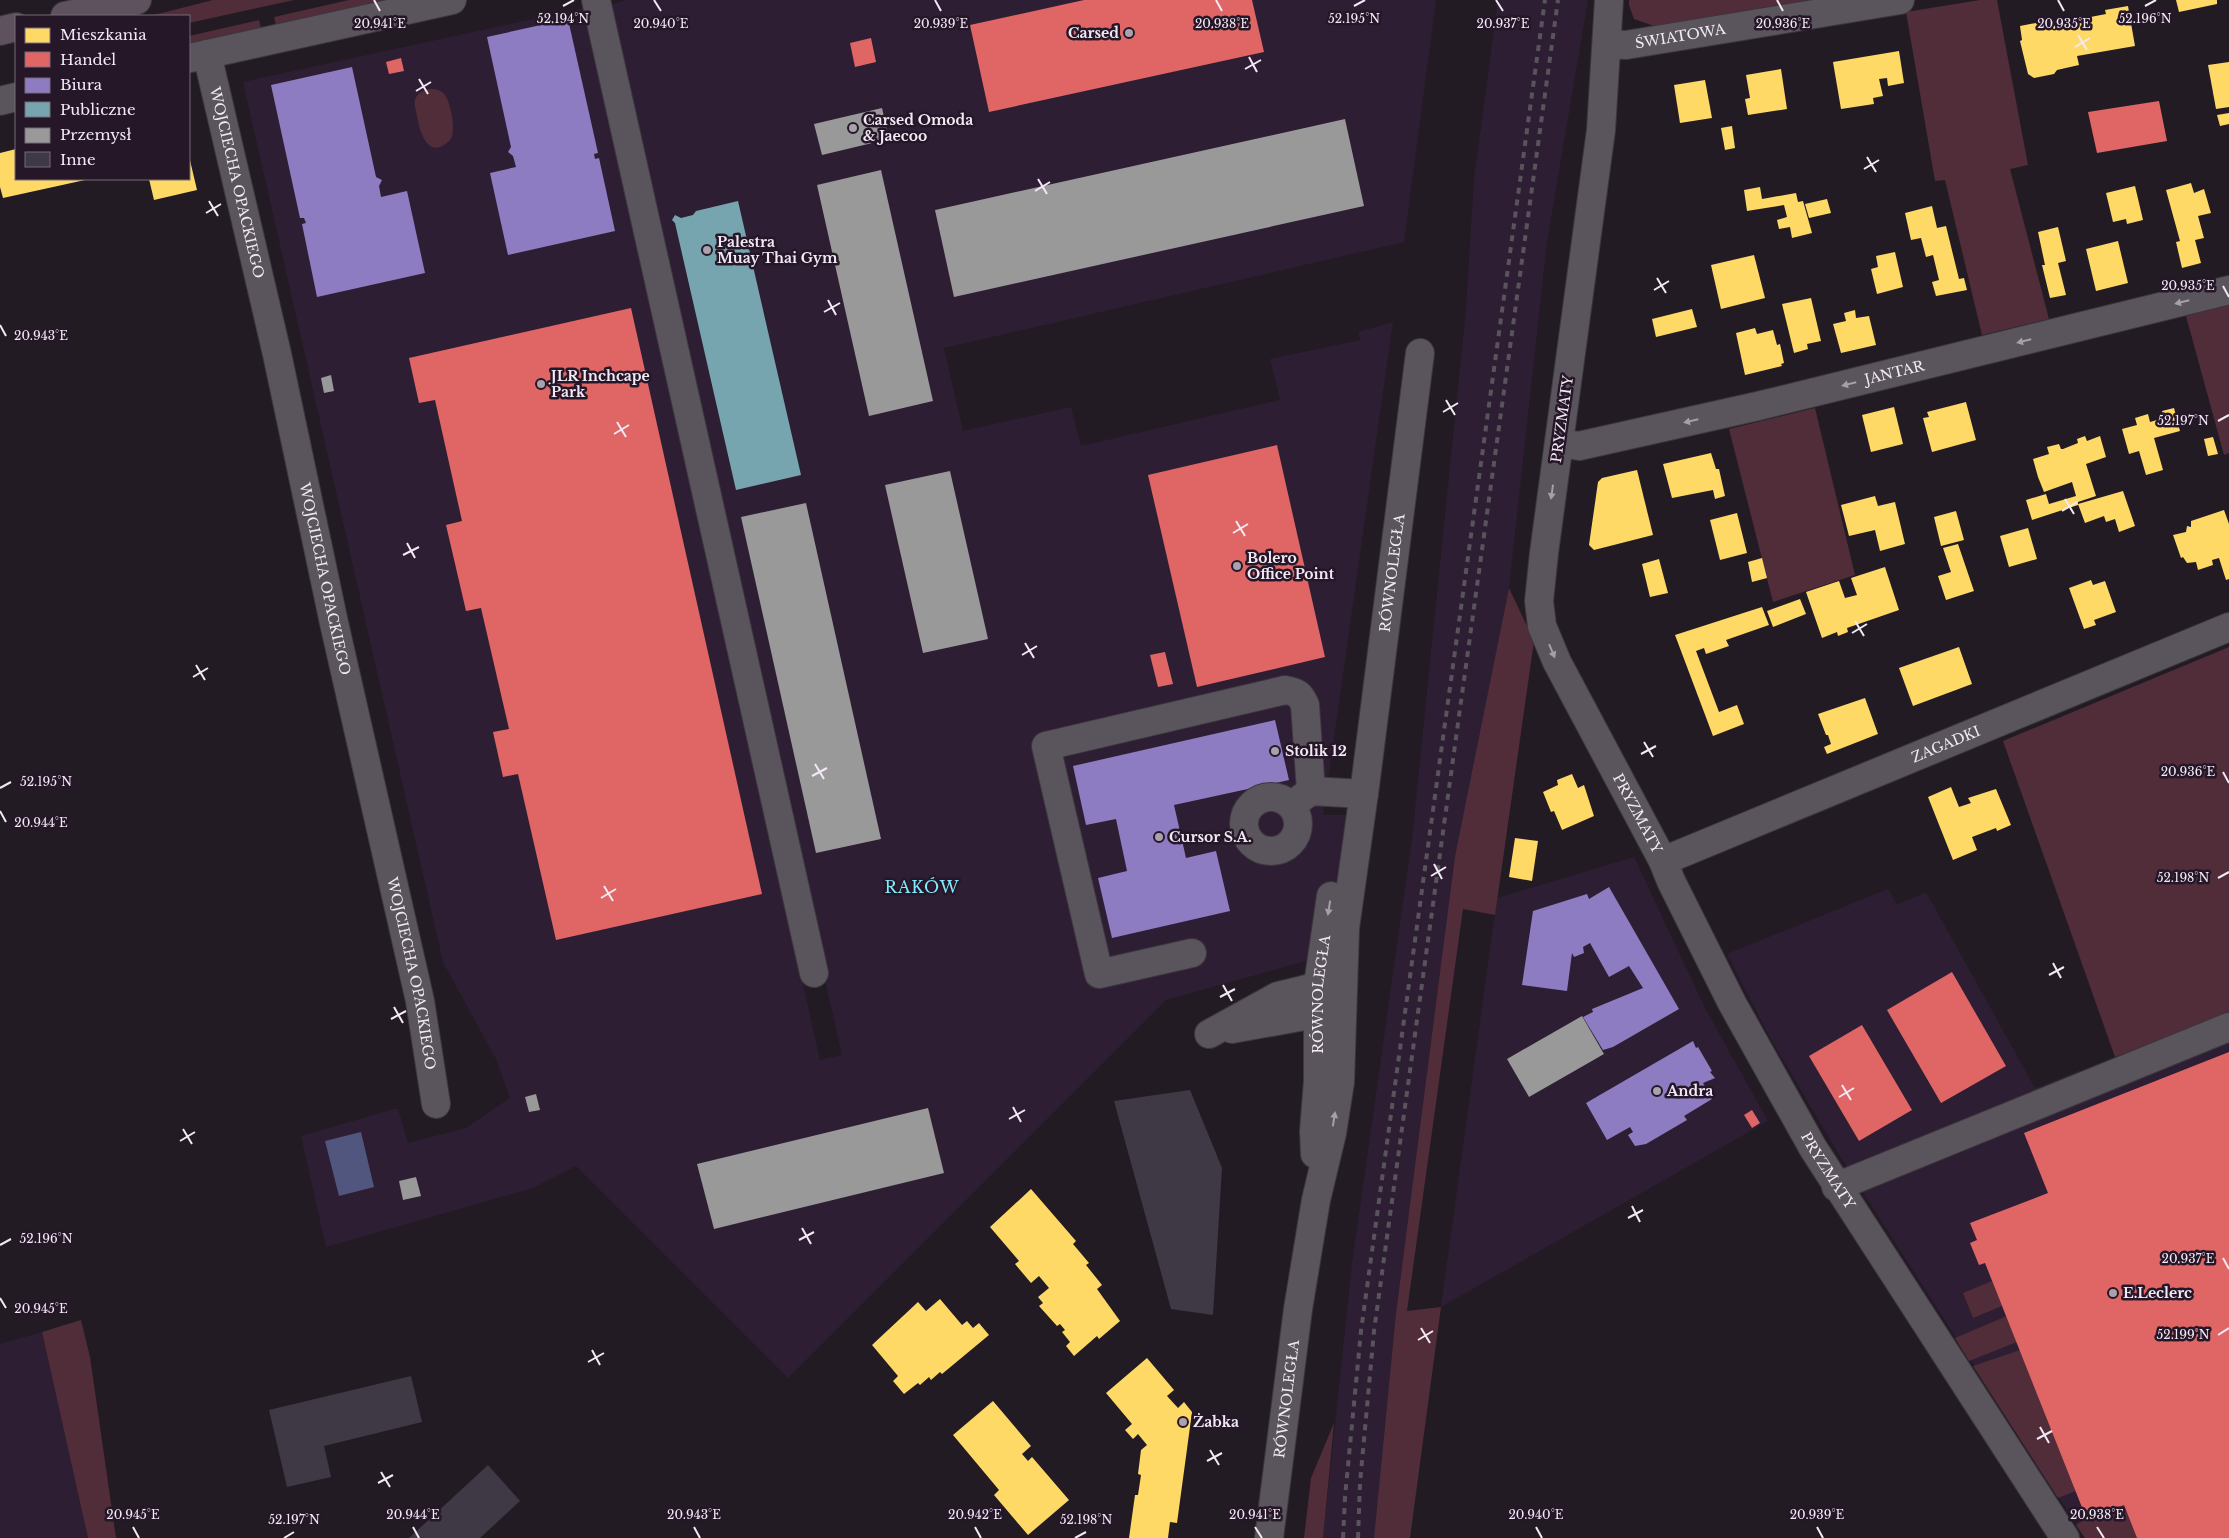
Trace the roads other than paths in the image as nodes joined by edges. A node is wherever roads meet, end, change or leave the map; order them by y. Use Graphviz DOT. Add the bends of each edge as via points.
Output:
graph roads {
  1 [pos="137,0"];
  2 [pos="452,0"];
  3 [pos="596,0"];
  4 [pos="1609,0"];
  5 [pos="1900,0"];
  6 [pos="69,15"];
  7 [pos="15,27"];
  8 [pos="0,31"];
  9 [pos="1607,44"];
  10 [pos="198,56"];
  11 [pos="15,97"];
  12 [pos="0,101"];
  13 [pos="2229,290"];
  14 [pos="1420,353"];
  15 [pos="1559,443"];
  16 [pos="2229,627"];
  17 [pos="1364,794"];
  18 [pos="1663,861"];
  19 [pos="1192,953"];
  20 [pos="814,973"];
  21 [pos="1330,983"];
  22 [pos="1331,1012"];
  23 [pos="2229,1027"];
  24 [pos="436,1104"];
  25 [pos="1836,1187"];
  26 [pos="1270,1538"];
  27 [pos="2064,1538"];
  1 -- 6 [label="main road"];
  2 -- 10 [label="street"];
  3 -- 20 [label="street"];
  4 -- 9 [label="street, PRYZMATY"];
  5 -- 9 [label="street, ŚWIATOWA" via="1626,45"];
  7 -- 8 [label="main road"];
  9 -- 15 [label="street, PRYZMATY" via="1601,130"];
  10 -- 24 [label="street, WOJCIECHA OPACKIEGO" via="276,354 420,1002"];
  11 -- 12 [label="street"];
  13 -- 15 [label="street, JANTAR, one-way" via="1758,406 1580,446"];
  14 -- 17 [label="street, RÓWNOLEGŁA"];
  15 -- 18 [label="street, PRYZMATY, one-way" via="1539,601 1542,626 1570,687"];
  16 -- 18 [label="street, ZAGADKI"];
  17 -- 19 [label="street" via="1301,798 1305,706 1297,692 1285,690 1046,746 1099,974"];
  17 -- 21 [label="street, RÓWNOLEGŁA" via="1344,928"];
  18 -- 25 [label="street, PRYZMATY" via="1732,1004"];
  21 -- 22 [label="street, RÓWNOLEGŁA"];
  21 -- 22 [label="street" via="1280,1008"];
  22 -- 26 [label="street, RÓWNOLEGŁA" via="1340,1082 1298,1309"];
  23 -- 25 [label="street"];
  25 -- 27 [label="street, PRYZMATY"];
}
